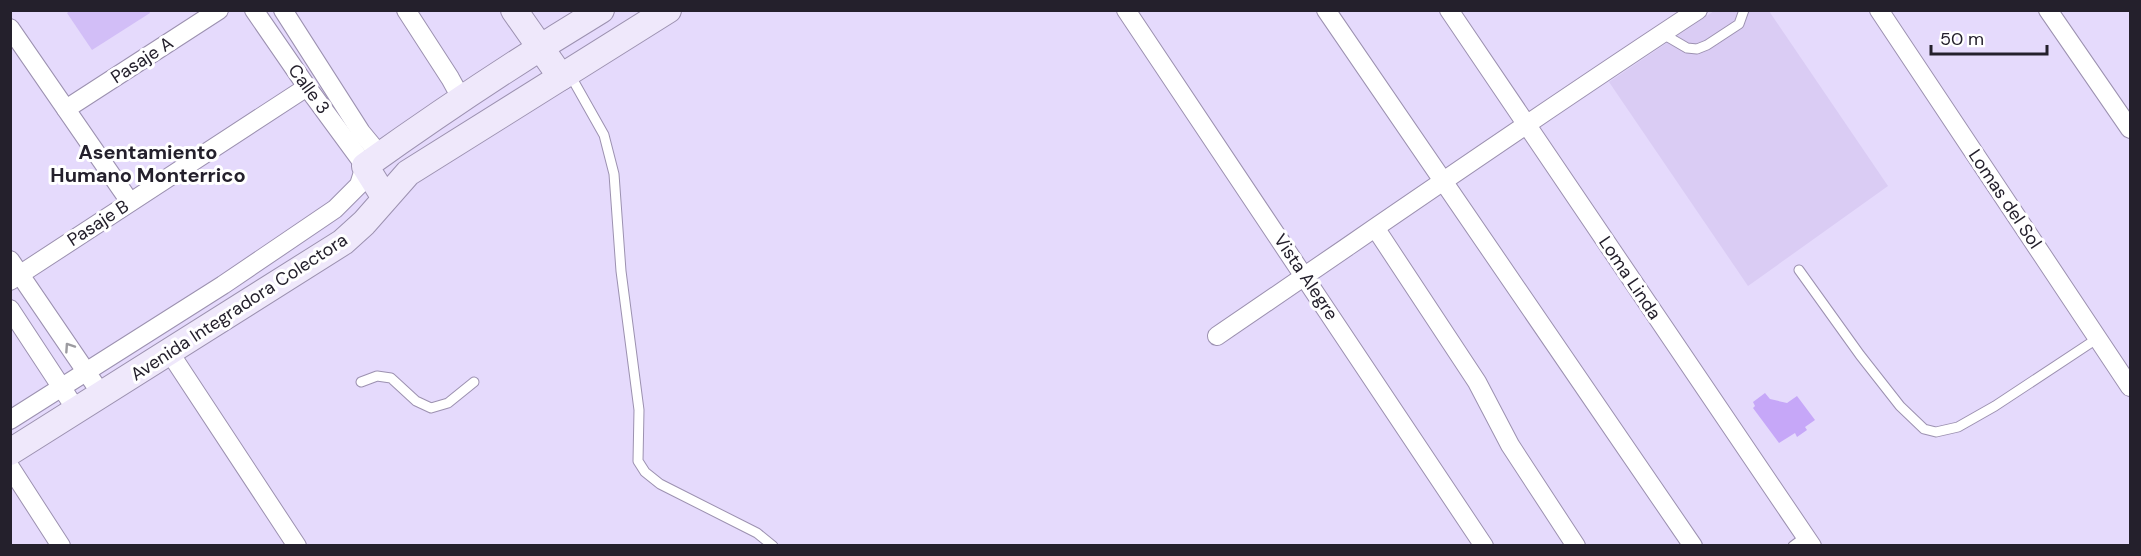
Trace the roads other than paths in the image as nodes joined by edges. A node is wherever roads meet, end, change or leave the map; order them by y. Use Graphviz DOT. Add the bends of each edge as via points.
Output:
graph roads {
  1 [pos="219,10"];
  2 [pos="254,10"];
  3 [pos="283,10"];
  4 [pos="406,10"];
  5 [pos="602,10"];
  6 [pos="668,10"];
  7 [pos="1126,10"];
  8 [pos="1326,10"];
  9 [pos="1449,10"];
  10 [pos="1698,10"];
  11 [pos="1744,10"];
  12 [pos="1879,10"];
  13 [pos="2048,10"];
  14 [pos="517,12"];
  15 [pos="1677,16"];
  16 [pos="10,28"];
  17 [pos="1663,34"];
  18 [pos="620,40"];
  19 [pos="540,47"];
  20 [pos="565,75"];
  21 [pos="307,87"];
  22 [pos="455,88"];
  23 [pos="66,109"];
  24 [pos="1526,125"];
  25 [pos="2130,129"];
  26 [pos="372,161"];
  27 [pos="1442,181"];
  28 [pos="385,198"];
  29 [pos="130,202"];
  30 [pos="1376,229"];
  31 [pos="1799,270"];
  32 [pos="14,272"];
  33 [pos="1305,276"];
  34 [pos="10,309"];
  35 [pos="1217,336"];
  36 [pos="2098,338"];
  37 [pos="170,353"];
  38 [pos="86,372"];
  39 [pos="361,382"];
  40 [pos="474,382"];
  41 [pos="62,387"];
  42 [pos="2130,387"];
  43 [pos="102,395"];
  44 [pos="78,411"];
  45 [pos="10,420"];
  46 [pos="10,452"];
  47 [pos="10,467"];
  48 [pos="1803,543"];
  49 [pos="62,546"];
  50 [pos="297,546"];
  51 [pos="773,546"];
  52 [pos="1484,546"];
  53 [pos="1576,546"];
  54 [pos="1693,546"];
  1 -- 23 [label="street, Pasaje A"];
  2 -- 21 [label="street, Calle 3"];
  3 -- 26 [label="street" via="361,132"];
  4 -- 22 [label="street"];
  5 -- 18 [label="street"];
  5 -- 19 [label="street, Avenida Integradora Colectora"];
  6 -- 18 [label="street, Avenida Integradora Colectora"];
  7 -- 33 [label="street, Vista Alegre"];
  8 -- 27 [label="street"];
  9 -- 24 [label="street, Loma Linda"];
  10 -- 15 [label="street"];
  11 -- 17 [label="lane" via="1739,24 1697,49 1687,48"];
  12 -- 36 [label="street, Lomas del Sol"];
  13 -- 25 [label="street"];
  14 -- 19 [label="street"];
  15 -- 17 [label="street"];
  16 -- 23 [label="street"];
  17 -- 24 [label="street"];
  18 -- 20 [label="street, Avenida Integradora Colectora"];
  19 -- 20 [label="street"];
  19 -- 22 [label="street, Avenida Integradora Colectora"];
  20 -- 28 [label="street, Avenida Integradora Colectora" via="408,174"];
  20 -- 51 [label="lane" via="604,135 614,174 621,271 639,410 638,461 660,484 757,533"];
  21 -- 26 [label="street, Calle 3"];
  21 -- 29 [label="street, Pasaje B"];
  22 -- 26 [label="street, Avenida Integradora Colectora"];
  23 -- 29 [label="street"];
  24 -- 27 [label="street"];
  24 -- 48 [label="street, Loma Linda"];
  26 -- 28 [label="street"];
  26 -- 38 [label="street, Avenida Integradora Colectora" via="359,185 335,208"];
  27 -- 30 [label="street"];
  27 -- 54 [label="street"];
  28 -- 37 [label="street, Avenida Integradora Colectora" via="343,242"];
  29 -- 32 [label="street, Pasaje B"];
  30 -- 33 [label="street"];
  30 -- 53 [label="street" via="1477,382 1510,445"];
  31 -- 36 [label="lane" via="1900,406 1924,429 1936,432 1958,427 1995,406"];
  38 -- 32 [label="street, one-way"];
  33 -- 35 [label="street"];
  33 -- 52 [label="street, Vista Alegre"];
  34 -- 41 [label="street"];
  36 -- 42 [label="street, Lomas del Sol"];
  37 -- 43 [label="street, Avenida Integradora Colectora"];
  37 -- 50 [label="street"];
  38 -- 41 [label="street, Avenida Integradora Colectora"];
  38 -- 43 [label="street"];
  39 -- 40 [label="lane" via="376,376 391,378 416,401 431,408 448,402"];
  41 -- 44 [label="street"];
  41 -- 45 [label="street, Avenida Integradora Colectora"];
  43 -- 44 [label="street, Avenida Integradora Colectora"];
  44 -- 46 [label="street, Avenida Integradora Colectora"];
  47 -- 49 [label="street"];
}
